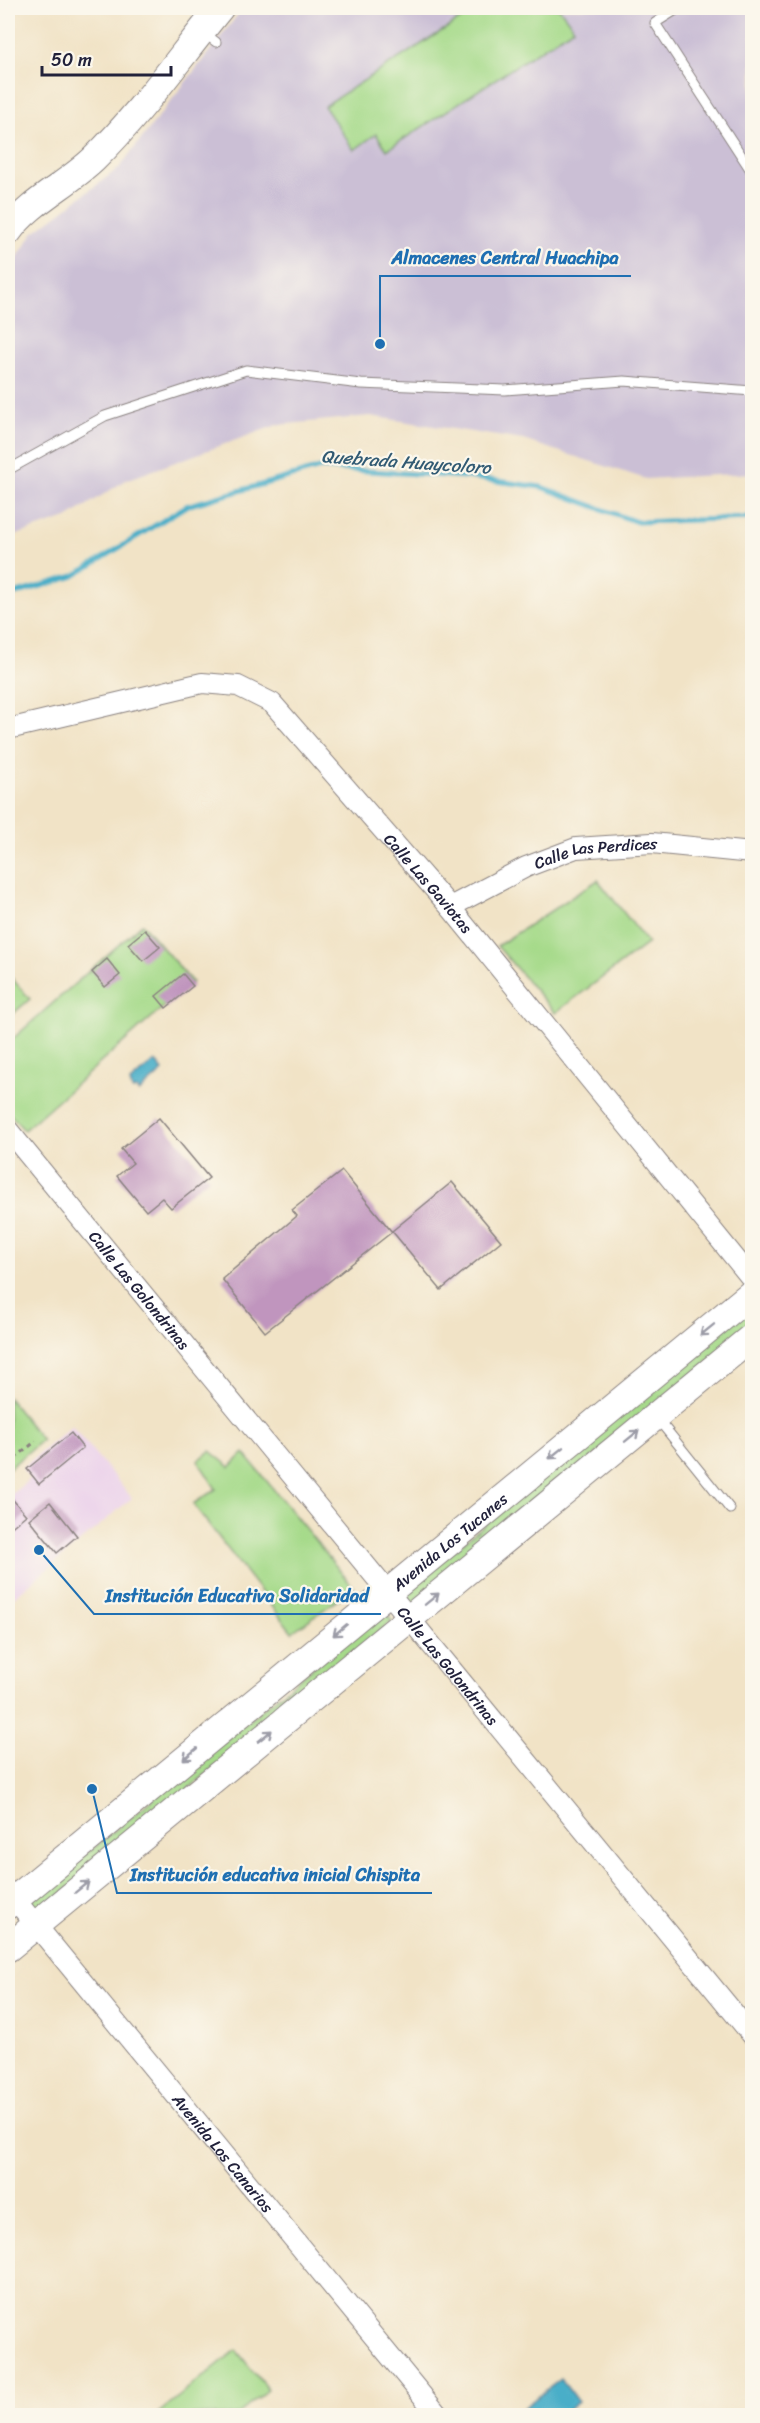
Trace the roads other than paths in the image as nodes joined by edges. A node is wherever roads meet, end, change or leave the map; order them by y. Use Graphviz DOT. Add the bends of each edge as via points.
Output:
graph roads {
  1 [pos="220,8"];
  2 [pos="679,8"];
  3 [pos="753,172"];
  4 [pos="8,232"];
  5 [pos="753,391"];
  6 [pos="8,470"];
  7 [pos="8,729"];
  8 [pos="753,853"];
  9 [pos="450,907"];
  10 [pos="8,1130"];
  11 [pos="753,1279"];
  12 [pos="753,1293"];
  13 [pos="753,1337"];
  14 [pos="656,1416"];
  15 [pos="730,1509"];
  16 [pos="387,1591"];
  17 [pos="409,1618"];
  18 [pos="10,1898"];
  19 [pos="37,1924"];
  20 [pos="8,1948"];
  21 [pos="753,2035"];
  22 [pos="439,2415"];
  1 -- 4 [label="street" via="208,37 119,134 84,169 16,220"];
  2 -- 3 [label="lane" via="655,23"];
  5 -- 6 [label="lane" via="624,381 494,390 361,384 246,370 105,416"];
  7 -- 9 [label="street, Calle Las Gaviotas" via="202,683 238,686 272,703"];
  8 -- 9 [label="street, Calle Las Perdices" via="652,843 576,848 526,867"];
  9 -- 11 [label="street, Calle Las Gaviotas"];
  10 -- 16 [label="street, Calle Las Golondrinas"];
  12 -- 16 [label="street, Avenida Los Tucanes, one-way"];
  13 -- 14 [label="street, Avenida Los Tucanes"];
  14 -- 15 [label="lane"];
  17 -- 14 [label="street, Avenida Los Tucanes, one-way"];
  16 -- 17 [label="street, Calle Las Golondrinas"];
  16 -- 18 [label="street, Avenida Los Tucanes, one-way"];
  19 -- 17 [label="street, Avenida Los Tucanes, one-way"];
  17 -- 21 [label="street, Calle Las Golondrinas"];
  18 -- 19 [label="street, Avenida Los Canarios"];
  19 -- 20 [label="street, Avenida Los Tucanes"];
  19 -- 22 [label="street, Avenida Los Canarios"];
}
